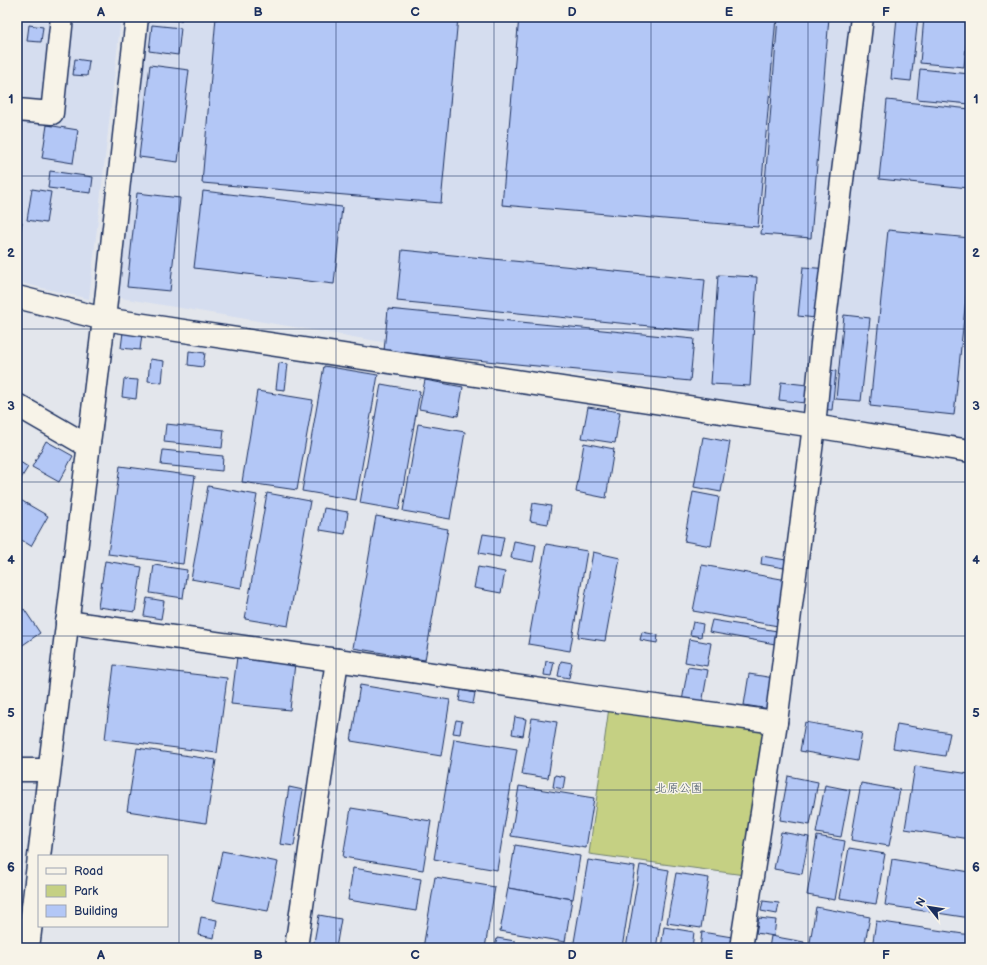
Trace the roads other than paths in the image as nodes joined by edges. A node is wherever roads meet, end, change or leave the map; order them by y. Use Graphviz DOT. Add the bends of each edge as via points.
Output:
graph roads {
  1 [pos="62,17"];
  2 [pos="137,17"];
  3 [pos="862,17"];
  4 [pos="17,110"];
  5 [pos="17,297"];
  6 [pos="104,319"];
  7 [pos="19,409"];
  8 [pos="814,426"];
  9 [pos="88,446"];
  10 [pos="970,451"];
  11 [pos="67,622"];
  12 [pos="337,660"];
  13 [pos="776,722"];
  14 [pos="17,770"];
  15 [pos="49,770"];
  16 [pos="39,855"];
  17 [pos="38,863"];
  18 [pos="28,948"];
  19 [pos="296,948"];
  20 [pos="741,948"];
  1 -- 4 [label="street" via="52,113"];
  2 -- 6 [label="street"];
  3 -- 8 [label="street"];
  5 -- 6 [label="street"];
  6 -- 8 [label="street"];
  6 -- 9 [label="street"];
  7 -- 9 [label="street"];
  8 -- 10 [label="street"];
  8 -- 13 [label="street"];
  9 -- 11 [label="street"];
  11 -- 12 [label="street"];
  11 -- 15 [label="street"];
  12 -- 13 [label="street"];
  12 -- 19 [label="street"];
  13 -- 20 [label="street"];
  14 -- 15 [label="street"];
  15 -- 16 [label="street"];
  17 -- 18 [label="street"];
}
